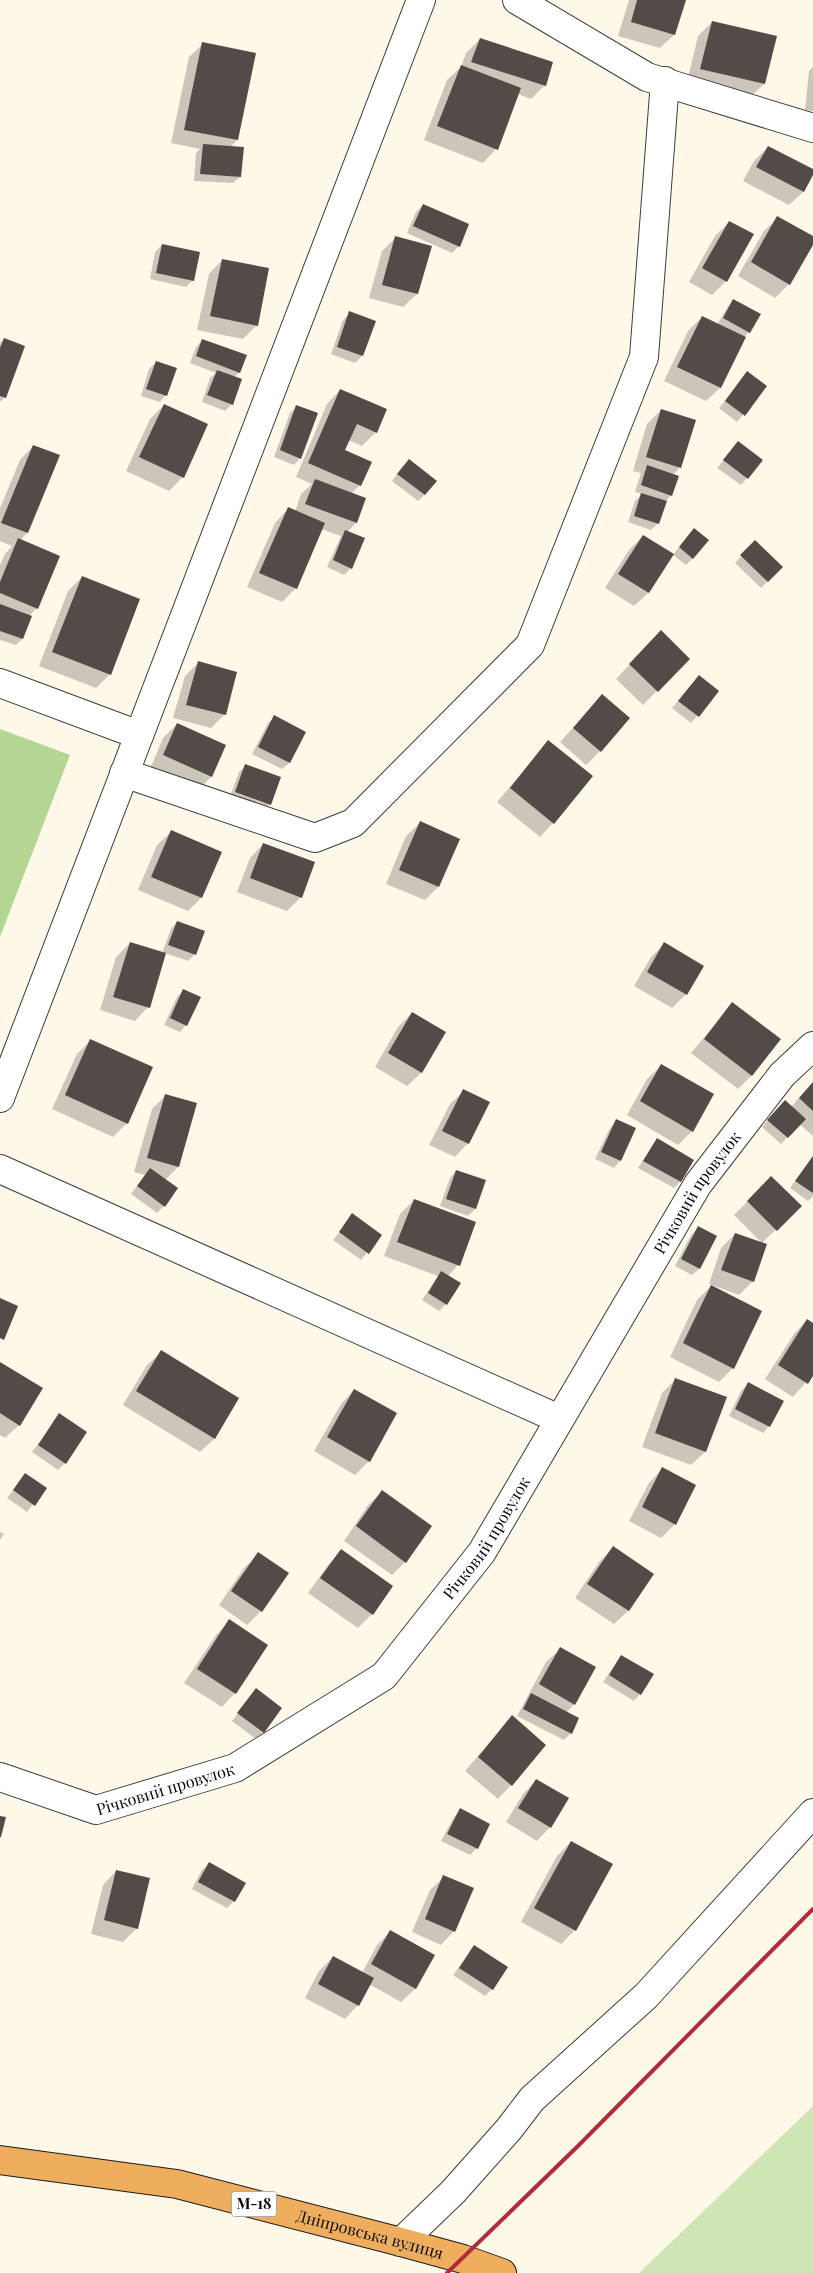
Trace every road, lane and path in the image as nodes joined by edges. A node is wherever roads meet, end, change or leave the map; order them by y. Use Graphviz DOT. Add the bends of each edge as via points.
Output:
graph roads {
  1 [pos="421,0"];
  2 [pos="516,0"];
  3 [pos="665,81"];
  4 [pos="813,128"];
  5 [pos="0,683"];
  6 [pos="139,735"];
  7 [pos="124,773"];
  8 [pos="813,1046"];
  9 [pos="0,1098"];
  10 [pos="0,1170"];
  11 [pos="559,1419"];
  12 [pos="0,1777"];
  13 [pos="813,1813"];
  14 [pos="0,2160"];
  15 [pos="401,2242"];
  16 [pos="502,2273"];
  1 -- 6 [label="street"];
  2 -- 3 [label="street" via="647,77"];
  3 -- 4 [label="street"];
  3 -- 7 [label="street" via="644,357 530,645 353,823 316,838"];
  5 -- 6 [label="street"];
  6 -- 7 [label="street"];
  7 -- 9 [label="street"];
  8 -- 11 [label="street, Річковий провулок" via="782,1075 698,1184"];
  10 -- 11 [label="street"];
  11 -- 12 [label="street, Річковий провулок" via="482,1552 384,1676 235,1768 96,1810"];
  13 -- 15 [label="street" via="646,1996 532,2099 453,2192"];
  14 -- 15 [label="highway, Дніпровська вулиця / М-18" via="177,2184"];
  15 -- 16 [label="highway, Дніпровська вулиця / М-18"];
}
